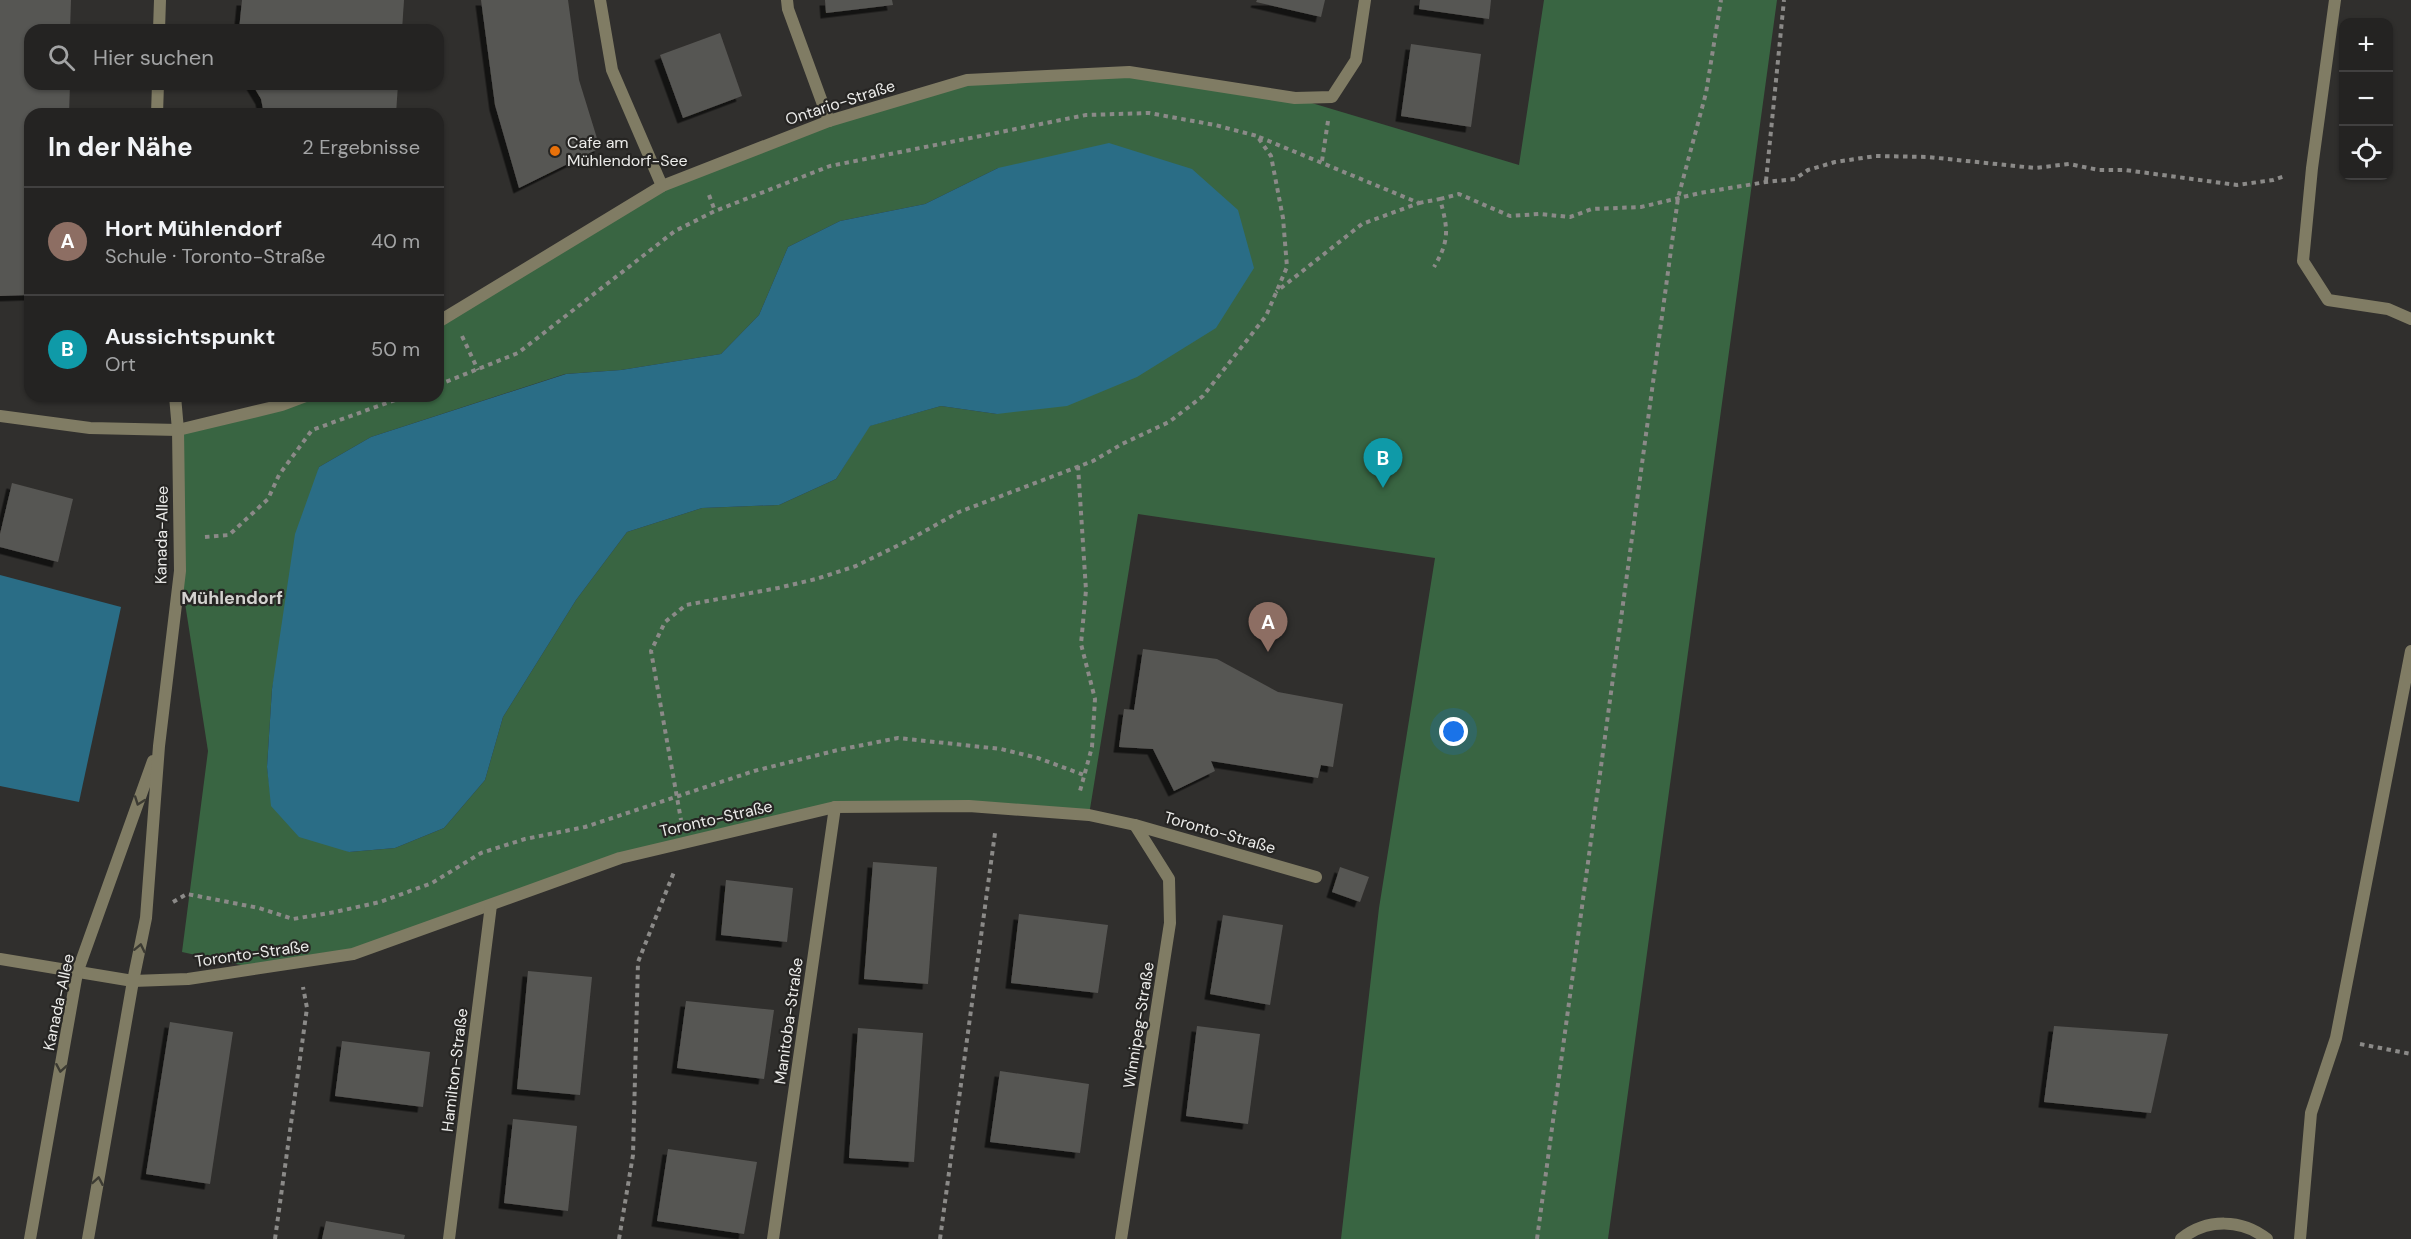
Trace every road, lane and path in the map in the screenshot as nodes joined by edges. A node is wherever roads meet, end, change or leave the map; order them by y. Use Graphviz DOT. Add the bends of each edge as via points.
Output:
graph roads {
  1 [pos="160,0"];
  2 [pos="600,0"];
  3 [pos="787,0"];
  4 [pos="1365,0"];
  5 [pos="1721,0"];
  6 [pos="1784,0"];
  7 [pos="2335,0"];
  8 [pos="159,24"];
  9 [pos="158,90"];
  10 [pos="1332,97"];
  11 [pos="157,108"];
  12 [pos="829,121"];
  13 [pos="1257,136"];
  14 [pos="1322,161"];
  15 [pos="2312,168"];
  16 [pos="1766,182"];
  17 [pos="662,186"];
  18 [pos="1678,198"];
  19 [pos="1440,199"];
  20 [pos="1419,203"];
  21 [pos="1434,267"];
  22 [pos="1276,293"];
  23 [pos="450,314"];
  24 [pos="444,318"];
  25 [pos="2411,319"];
  26 [pos="478,370"];
  27 [pos="444,382"];
  28 [pos="176,402"];
  29 [pos="290,402"];
  30 [pos="389,402"];
  31 [pos="0,416"];
  32 [pos="178,430"];
  33 [pos="1078,466"];
  34 [pos="179,539"];
  35 [pos="2411,651"];
  36 [pos="159,746"];
  37 [pos="676,797"];
  38 [pos="835,807"];
  39 [pos="998,808"];
  40 [pos="1135,825"];
  41 [pos="686,842"];
  42 [pos="1316,877"];
  43 [pos="491,905"];
  44 [pos="146,918"];
  45 [pos="0,959"];
  46 [pos="298,964"];
  47 [pos="78,973"];
  48 [pos="133,981"];
  49 [pos="2336,1038"];
  50 [pos="2411,1054"];
  51 [pos="30,1239"];
  52 [pos="88,1239"];
  53 [pos="275,1239"];
  54 [pos="448,1239"];
  55 [pos="619,1239"];
  56 [pos="773,1239"];
  57 [pos="940,1239"];
  58 [pos="1121,1239"];
  59 [pos="1537,1239"];
  60 [pos="2181,1239"];
  61 [pos="2267,1239"];
  62 [pos="2300,1239"];
  1 -- 8 [label="street"];
  2 -- 17 [label="street" via="612,70"];
  3 -- 12 [label="street"];
  4 -- 10 [label="street" via="1356,60"];
  5 -- 18 [label="path" via="1706,93"];
  6 -- 16 [label="path"];
  7 -- 15 [label="street"];
  9 -- 11 [label="street"];
  10 -- 12 [label="street, Ontario-Straße" via="1295,98 1129,72 967,80"];
  10 -- 14 [label="path"];
  12 -- 17 [label="street, Ontario-Straße"];
  13 -- 14 [label="path"];
  13 -- 22 [label="path" via="1271,156 1283,218 1287,267"];
  13 -- 26 [label="path" via="1149,113 1086,115 830,166 675,231 518,352"];
  14 -- 20 [label="path"];
  15 -- 16 [label="path" via="2273,180 2237,185 2069,164 2035,168 1876,156 1835,162 1808,170 1795,179"];
  15 -- 25 [label="street" via="2303,261 2328,300 2388,309"];
  16 -- 18 [label="path"];
  17 -- 23 [label="street, Ontario-Straße"];
  18 -- 19 [label="path" via="1641,207 1592,210 1570,217 1510,216 1459,194"];
  18 -- 59 [label="path"];
  19 -- 20 [label="path"];
  19 -- 21 [label="path" via="1446,222 1446,248"];
  20 -- 22 [label="path" via="1362,224"];
  22 -- 33 [label="path" via="1266,316 1203,396 1169,422"];
  23 -- 24 [label="street, Ontario-Straße"];
  23 -- 26 [label="path"];
  26 -- 27 [label="path"];
  28 -- 32 [label="street, Kanada-Allee"];
  29 -- 32 [label="street"];
  30 -- 34 [label="path" via="312,430 279,475 268,500 229,535"];
  31 -- 32 [label="street" via="90,428"];
  32 -- 34 [label="street, Kanada-Allee"];
  33 -- 37 [label="path" via="959,512 856,566 806,582 686,605 665,622 651,651"];
  33 -- 37 [label="path" via="1086,590 1081,644 1095,699 1092,747 1084,775 1001,749 898,738 753,771"];
  34 -- 36 [label="street, Kanada-Allee" via="180,571"];
  35 -- 49 [label="street"];
  36 -- 44 [label="street, Kanada-Allee"];
  36 -- 47 [label="street, Kanada-Allee, one-way"];
  37 -- 44 [label="path" via="585,827 481,853 432,883 380,902 293,919 187,894"];
  38 -- 39 [label="street, Toronto-Straße"];
  38 -- 41 [label="street, Toronto-Straße"];
  38 -- 56 [label="street, Manitoba-Straße"];
  39 -- 40 [label="street, Toronto-Straße" via="1089,815"];
  39 -- 57 [label="path"];
  40 -- 42 [label="street, Toronto-Straße"];
  40 -- 58 [label="street, Winnipeg-Straße" via="1169,879 1170,923"];
  41 -- 43 [label="street, Toronto-Straße" via="620,858"];
  41 -- 55 [label="path" via="638,962 633,1155"];
  43 -- 46 [label="street, Toronto-Straße" via="353,954"];
  43 -- 54 [label="street, Hamilton-Straße"];
  48 -- 44 [label="street, Kanada-Allee, one-way"];
  45 -- 47 [label="street, Toronto-Straße"];
  46 -- 48 [label="street, Toronto-Straße" via="188,979"];
  46 -- 53 [label="path" via="307,1008"];
  47 -- 48 [label="street, Toronto-Straße"];
  47 -- 51 [label="street, Kanada-Allee, one-way"];
  52 -- 48 [label="street, Kanada-Allee, one-way"];
  49 -- 50 [label="path"];
  49 -- 62 [label="street" via="2311,1113"];
  60 -- 61 [label="street" via="2205,1225 2231,1222 2256,1230"];
}
